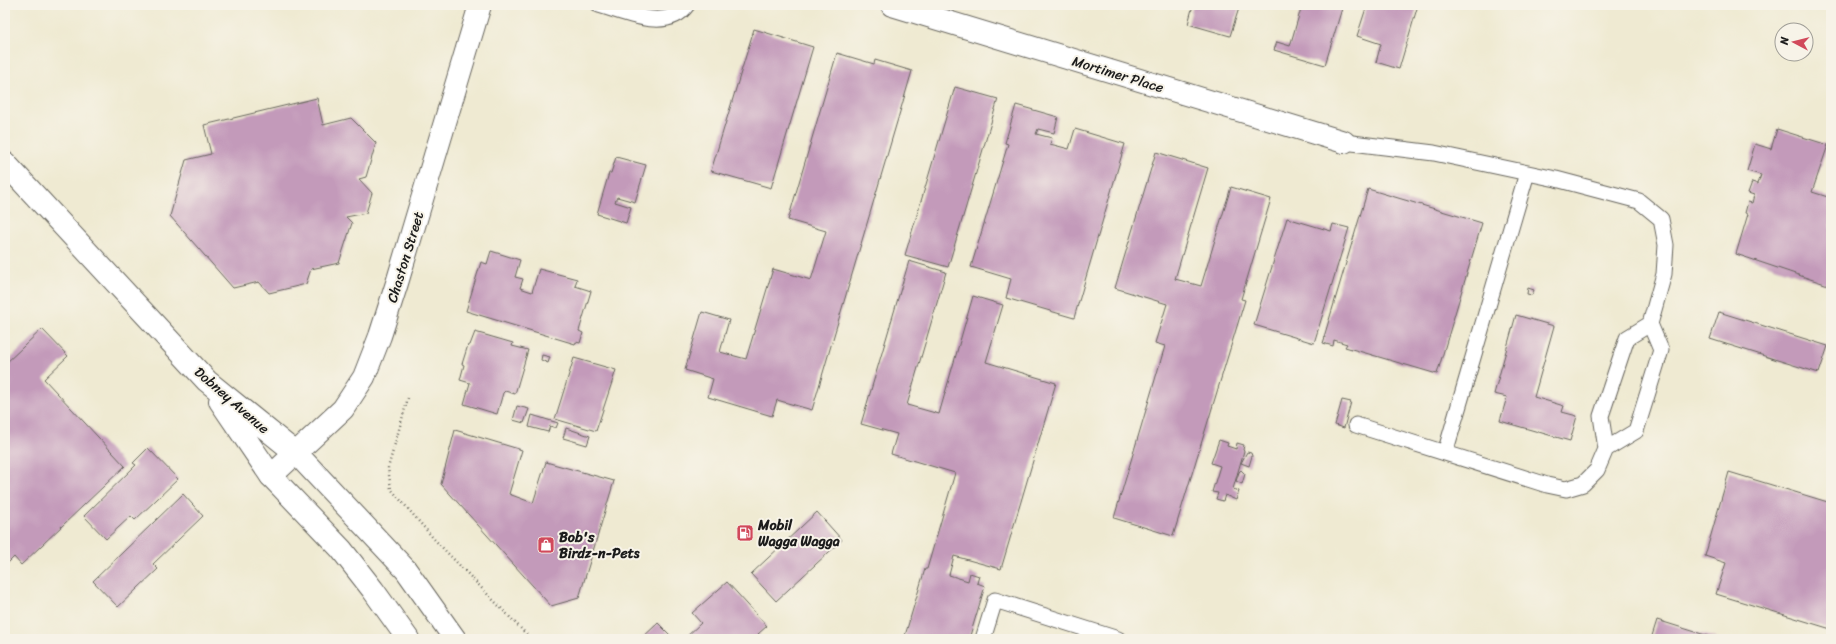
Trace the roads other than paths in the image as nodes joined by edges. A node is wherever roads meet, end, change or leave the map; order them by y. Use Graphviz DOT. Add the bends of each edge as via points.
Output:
graph roads {
  1 [pos="480,5"];
  2 [pos="599,5"];
  3 [pos="687,5"];
  4 [pos="892,5"];
  5 [pos="1344,142"];
  6 [pos="5,163"];
  7 [pos="1528,173"];
  8 [pos="1650,324"];
  9 [pos="207,381"];
  10 [pos="1356,425"];
  11 [pos="1606,449"];
  12 [pos="1445,453"];
  13 [pos="297,454"];
  14 [pos="272,476"];
  15 [pos="408,639"];
  16 [pos="455,639"];
  17 [pos="983,639"];
  18 [pos="1118,639"];
  1 -- 13 [label="street, Chaston Street" via="380,336 366,370 343,409"];
  2 -- 3 [label="lane" via="660,20 677,15"];
  4 -- 5 [label="street, Mortimer Place"];
  5 -- 7 [label="lane" via="1434,153"];
  6 -- 9 [label="street, Dobney Avenue"];
  7 -- 8 [label="lane" via="1639,201 1661,219 1666,245 1664,274"];
  7 -- 12 [label="lane"];
  8 -- 11 [label="lane" via="1627,338 1601,416"];
  8 -- 11 [label="lane" via="1661,350 1636,431"];
  9 -- 13 [label="street, Dobney Avenue"];
  9 -- 14 [label="street"];
  10 -- 12 [label="lane"];
  11 -- 12 [label="lane" via="1597,470 1583,484 1566,490"];
  13 -- 14 [label="street, Chaston Street"];
  13 -- 16 [label="street, Dobney Avenue" via="406,570"];
  14 -- 15 [label="street" via="341,549"];
  17 -- 18 [label="lane" via="995,600"];
}
